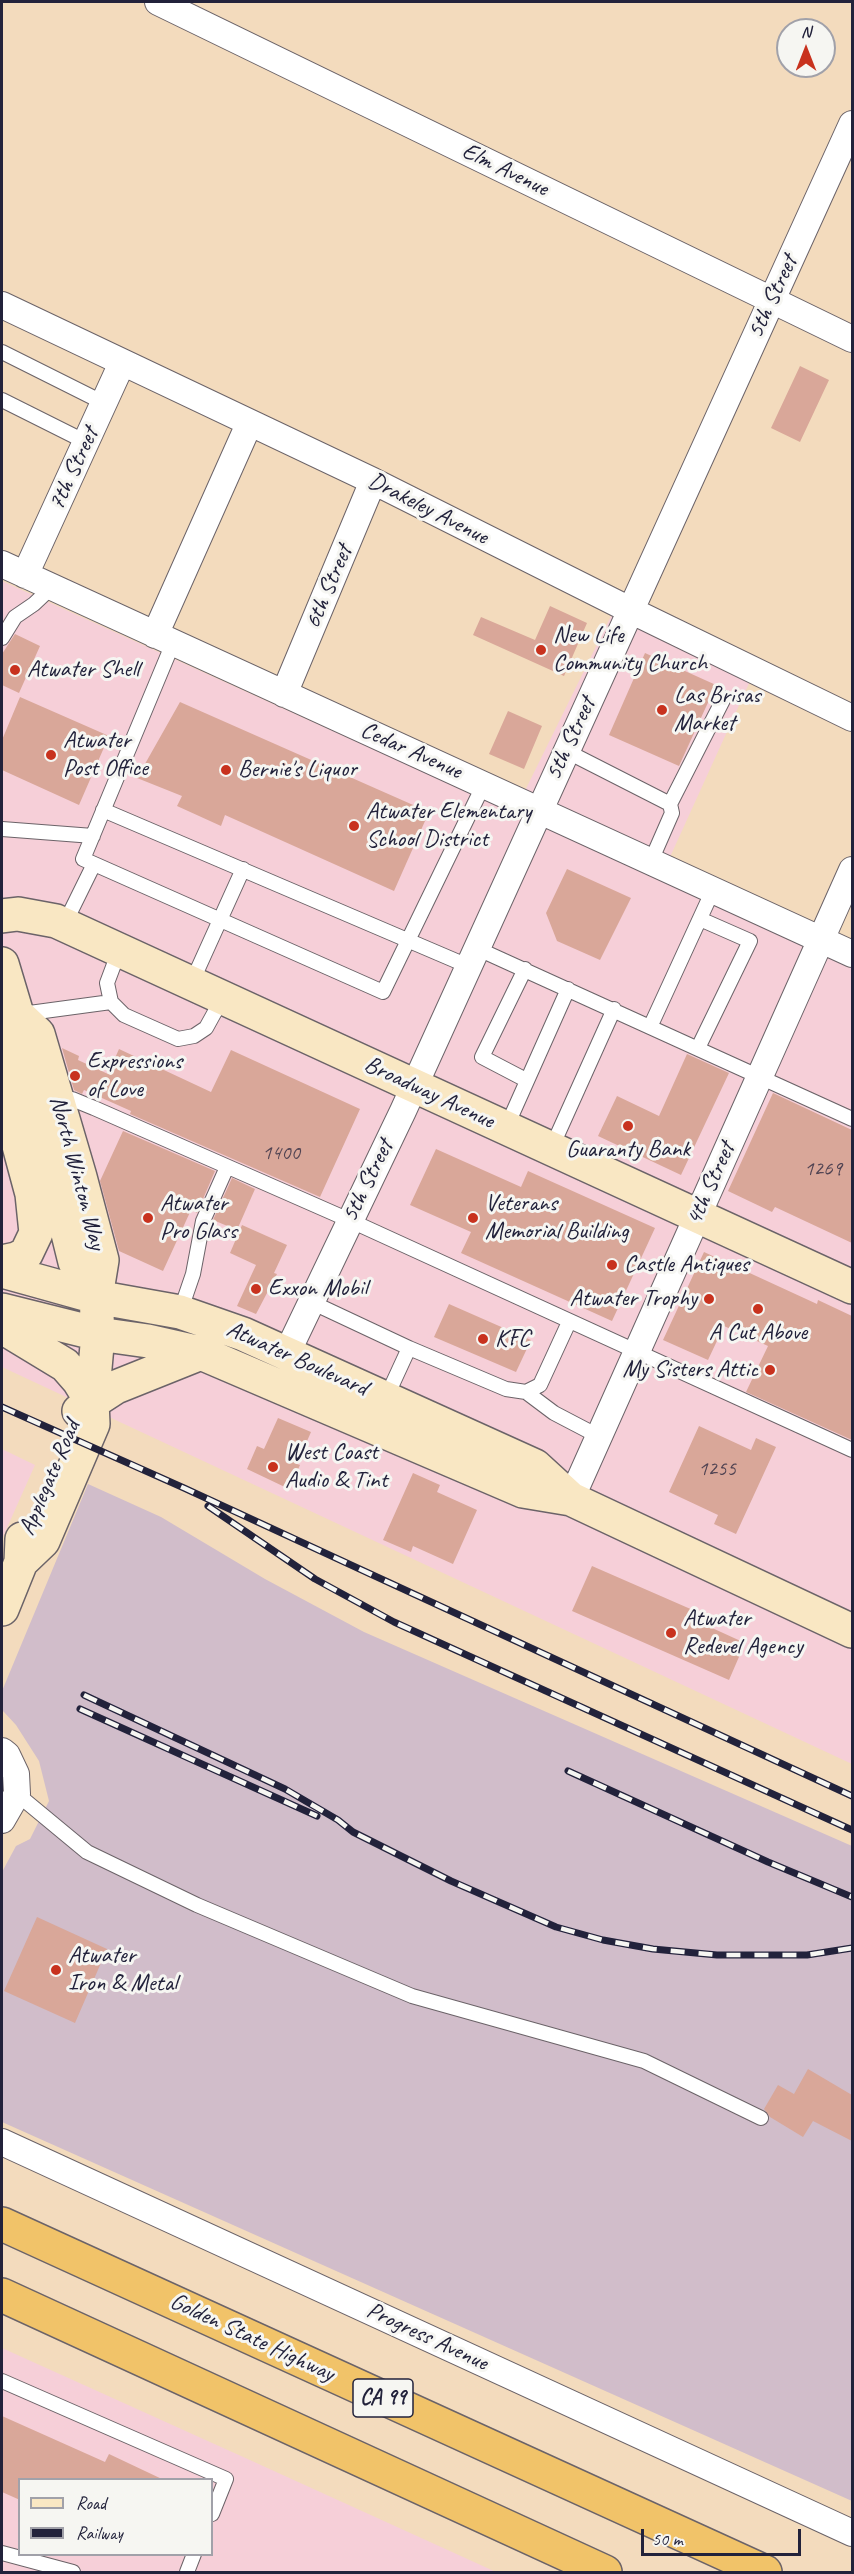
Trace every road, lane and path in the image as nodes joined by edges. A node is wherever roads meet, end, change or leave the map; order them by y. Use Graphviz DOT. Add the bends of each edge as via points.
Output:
graph roads {
  1 [pos="158,2"];
  2 [pos="852,124"];
  3 [pos="772,300"];
  4 [pos="2,305"];
  5 [pos="852,339"];
  6 [pos="2,352"];
  7 [pos="122,363"];
  8 [pos="2,400"];
  9 [pos="104,403"];
  10 [pos="249,423"];
  11 [pos="86,442"];
  12 [pos="373,481"];
  13 [pos="2,564"];
  14 [pos="25,575"];
  15 [pos="52,587"];
  16 [pos="630,610"];
  17 [pos="2,638"];
  18 [pos="164,639"];
  19 [pos="284,694"];
  20 [pos="724,698"];
  21 [pos="852,718"];
  22 [pos="566,751"];
  23 [pos="484,784"];
  24 [pos="670,804"];
  25 [pos="539,809"];
  26 [pos="104,810"];
  27 [pos="2,829"];
  28 [pos="93,836"];
  29 [pos="89,861"];
  30 [pos="651,861"];
  31 [pos="243,869"];
  32 [pos="852,870"];
  33 [pos="713,890"];
  34 [pos="2,916"];
  35 [pos="220,919"];
  36 [pos="700,919"];
  37 [pos="64,925"];
  38 [pos="409,940"];
  39 [pos="822,940"];
  40 [pos="119,951"];
  41 [pos="852,954"];
  42 [pos="472,957"];
  43 [pos="2,964"];
  44 [pos="525,969"];
  45 [pos="191,984"];
  46 [pos="568,989"];
  47 [pos="222,999"];
  48 [pos="111,1002"];
  49 [pos="614,1009"];
  50 [pos="651,1025"];
  51 [pos="8,1043"];
  52 [pos="698,1048"];
  53 [pos="760,1075"];
  54 [pos="526,1080"];
  55 [pos="413,1086"];
  56 [pos="57,1096"];
  57 [pos="852,1119"];
  58 [pos="506,1128"];
  59 [pos="551,1149"];
  60 [pos="227,1167"];
  61 [pos="696,1215"];
  62 [pos="349,1220"];
  63 [pos="2,1262"];
  64 [pos="2,1271"];
  65 [pos="852,1287"];
  66 [pos="96,1297"];
  67 [pos="311,1302"];
  68 [pos="2,1310"];
  69 [pos="180,1312"];
  70 [pos="569,1322"];
  71 [pos="2,1327"];
  72 [pos="98,1334"];
  73 [pos="410,1348"];
  74 [pos="636,1351"];
  75 [pos="201,1353"];
  76 [pos="287,1353"];
  77 [pos="526,1392"];
  78 [pos="386,1398"];
  79 [pos="92,1402"];
  80 [pos="598,1436"];
  81 [pos="852,1450"];
  82 [pos="571,1499"];
  83 [pos="2,1609"];
  84 [pos="852,1631"];
  85 [pos="2,1751"];
  86 [pos="17,1794"];
  87 [pos="2,1820"];
  88 [pos="760,2118"];
  89 [pos="2,2142"];
  90 [pos="2,2224"];
  91 [pos="2,2295"];
  92 [pos="2,2381"];
  93 [pos="213,2512"];
  94 [pos="852,2533"];
  95 [pos="2,2553"];
  96 [pos="193,2556"];
  97 [pos="73,2572"];
  98 [pos="187,2572"];
  99 [pos="605,2572"];
  100 [pos="765,2572"];
  1 -- 3 [label="street, Elm Avenue"];
  2 -- 3 [label="street, 5th Street"];
  3 -- 5 [label="street, Elm Avenue"];
  3 -- 16 [label="street, 5th Street"];
  4 -- 7 [label="street, Drakeley Avenue"];
  6 -- 9 [label="lane"];
  7 -- 9 [label="street, 7th Street"];
  7 -- 10 [label="street, Drakeley Avenue"];
  8 -- 11 [label="lane"];
  9 -- 11 [label="street, 7th Street"];
  10 -- 12 [label="street, Drakeley Avenue"];
  10 -- 18 [label="street"];
  11 -- 14 [label="street, 7th Street"];
  12 -- 16 [label="street, Drakeley Avenue"];
  12 -- 19 [label="street, 6th Street"];
  13 -- 14 [label="street, Cedar Avenue"];
  14 -- 15 [label="street, Cedar Avenue"];
  15 -- 17 [label="lane" via="15,617"];
  15 -- 18 [label="street, Cedar Avenue"];
  16 -- 21 [label="street, Drakeley Avenue"];
  16 -- 22 [label="street, 5th Street"];
  18 -- 19 [label="street, Cedar Avenue"];
  18 -- 26 [label="lane"];
  19 -- 23 [label="street, Cedar Avenue"];
  20 -- 24 [label="lane"];
  22 -- 24 [label="lane"];
  22 -- 25 [label="street, 5th Street"];
  23 -- 25 [label="street, Cedar Avenue"];
  23 -- 38 [label="lane"];
  24 -- 30 [label="lane" via="672,813"];
  25 -- 30 [label="street, Cedar Avenue"];
  25 -- 42 [label="street, 5th Street"];
  26 -- 28 [label="lane"];
  26 -- 31 [label="lane"];
  27 -- 28 [label="lane"];
  28 -- 29 [label="lane"];
  29 -- 35 [label="lane"];
  29 -- 37 [label="lane"];
  30 -- 33 [label="street, Cedar Avenue"];
  31 -- 35 [label="lane"];
  31 -- 38 [label="lane"];
  32 -- 39 [label="street, 4th Street"];
  33 -- 36 [label="lane"];
  33 -- 39 [label="street, Cedar Avenue"];
  34 -- 37 [label="main road, Broadway Avenue" via="18,914"];
  35 -- 38 [label="lane" via="383,992"];
  35 -- 45 [label="lane"];
  36 -- 50 [label="lane"];
  36 -- 52 [label="lane" via="750,940"];
  37 -- 40 [label="main road, Broadway Avenue"];
  38 -- 42 [label="lane"];
  39 -- 41 [label="street, Cedar Avenue"];
  39 -- 53 [label="street, 4th Street"];
  40 -- 45 [label="main road, Broadway Avenue"];
  40 -- 48 [label="lane" via="107,983"];
  42 -- 44 [label="lane"];
  42 -- 55 [label="street, 5th Street"];
  43 -- 51 [label="main road, North Winton Way"];
  44 -- 46 [label="lane"];
  44 -- 54 [label="lane" via="482,1057"];
  45 -- 47 [label="main road, Broadway Avenue"];
  46 -- 49 [label="lane"];
  46 -- 54 [label="lane"];
  47 -- 48 [label="lane" via="206,1028 194,1036 178,1039 124,1015"];
  47 -- 55 [label="main road, Broadway Avenue"];
  48 -- 51 [label="lane"];
  49 -- 50 [label="lane"];
  49 -- 59 [label="lane"];
  50 -- 52 [label="lane"];
  51 -- 56 [label="main road, North Winton Way" via="38,1034"];
  51 -- 63 [label="main road" via="11,1116 32,1194 36,1233 26,1254"];
  51 -- 66 [label="main road, North Winton Way" via="55,1181 75,1262"];
  52 -- 53 [label="lane"];
  53 -- 57 [label="lane"];
  53 -- 61 [label="street, 4th Street"];
  54 -- 58 [label="lane"];
  55 -- 58 [label="main road, Broadway Avenue"];
  55 -- 62 [label="street, 5th Street"];
  56 -- 60 [label="lane" via="94,1108"];
  56 -- 66 [label="main road, North Winton Way" via="102,1260"];
  58 -- 59 [label="main road, Broadway Avenue"];
  59 -- 61 [label="main road, Broadway Avenue"];
  60 -- 62 [label="lane"];
  60 -- 69 [label="lane" via="203,1221 193,1274"];
  61 -- 65 [label="main road, Broadway Avenue"];
  61 -- 74 [label="street, 4th Street"];
  62 -- 67 [label="street, 5th Street"];
  62 -- 70 [label="lane"];
  64 -- 66 [label="main road, Atwater Boulevard"];
  66 -- 69 [label="main road, Atwater Boulevard"];
  66 -- 72 [label="main road, Applegate Road"];
  67 -- 73 [label="lane"];
  67 -- 76 [label="street, 5th Street"];
  68 -- 72 [label="main road, Atwater Boulevard"];
  69 -- 76 [label="main road, Atwater Boulevard"];
  70 -- 74 [label="lane"];
  70 -- 77 [label="lane" via="540,1385"];
  71 -- 79 [label="main road" via="65,1365"];
  72 -- 75 [label="main road, Atwater Boulevard"];
  72 -- 79 [label="main road, Applegate Road"];
  73 -- 77 [label="lane" via="506,1389"];
  73 -- 78 [label="lane"];
  74 -- 80 [label="street, 4th Street"];
  74 -- 81 [label="lane"];
  75 -- 79 [label="main road" via="132,1380"];
  75 -- 82 [label="main road, Atwater Boulevard" via="523,1491"];
  76 -- 78 [label="main road, Atwater Boulevard"];
  77 -- 80 [label="lane" via="554,1413"];
  78 -- 82 [label="main road, Atwater Boulevard" via="535,1466"];
  79 -- 83 [label="main road, Applegate Road" via="93,1424 43,1541 21,1562"];
  80 -- 82 [label="street, 4th Street"];
  82 -- 84 [label="main road, Atwater Boulevard"];
  85 -- 86 [label="street" via="16,1774"];
  86 -- 87 [label="street"];
  86 -- 88 [label="lane" via="87,1852 197,1905 412,1996 644,2061"];
  89 -- 94 [label="street, Progress Avenue"];
  90 -- 100 [label="highway, Golden State Highway / CA 99"];
  91 -- 99 [label="highway, CA 99"];
  92 -- 93 [label="lane" via="226,2479"];
  95 -- 97 [label="lane"];
  96 -- 98 [label="lane"];
}
